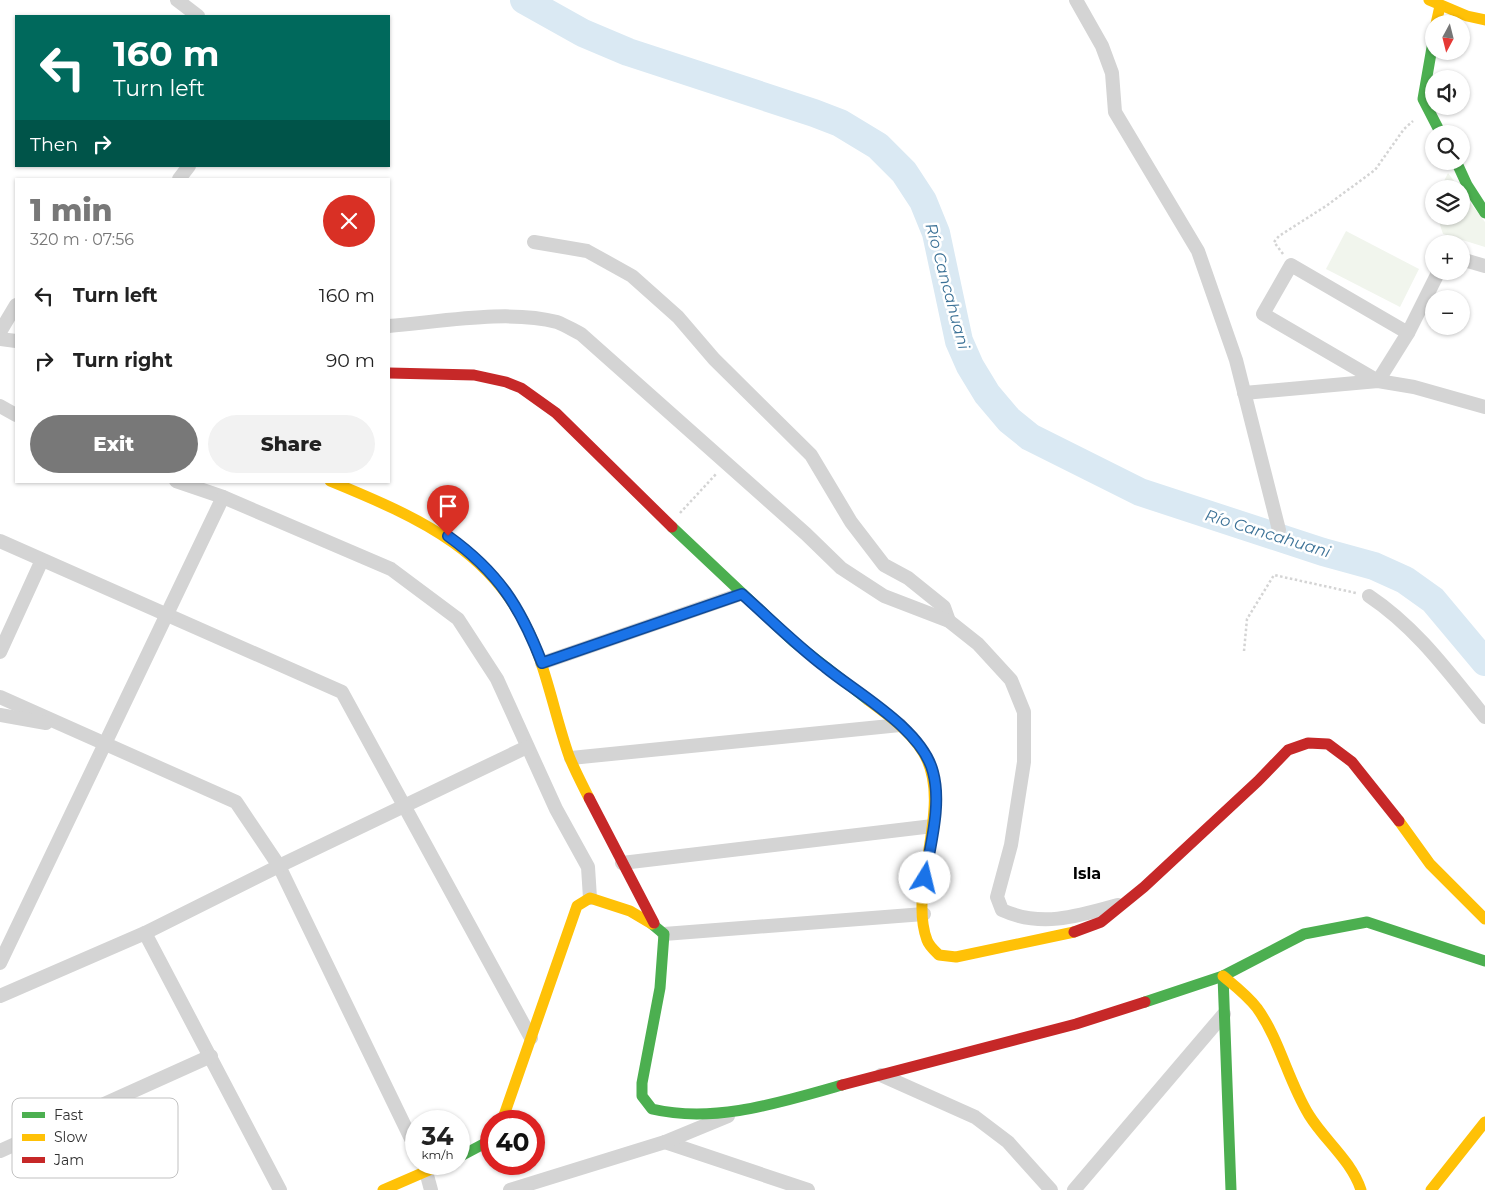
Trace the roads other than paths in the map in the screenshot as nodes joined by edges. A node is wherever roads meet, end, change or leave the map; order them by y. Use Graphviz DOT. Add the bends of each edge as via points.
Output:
graph roads {
  1 [pos="177,0"];
  2 [pos="1076,0"];
  3 [pos="1429,0"];
  4 [pos="1440,6"];
  5 [pos="197,15"];
  6 [pos="1438,15"];
  7 [pos="1485,20"];
  8 [pos="1430,60"];
  9 [pos="1436,125"];
  10 [pos="188,167"];
  11 [pos="1460,170"];
  12 [pos="180,178"];
  13 [pos="1485,213"];
  14 [pos="534,242"];
  15 [pos="1470,262"];
  16 [pos="1485,266"];
  17 [pos="1434,280"];
  18 [pos="15,307"];
  19 [pos="390,326"];
  20 [pos="0,332"];
  21 [pos="1408,333"];
  22 [pos="0,339"];
  23 [pos="15,341"];
  24 [pos="390,373"];
  25 [pos="1378,381"];
  26 [pos="1244,394"];
  27 [pos="0,406"];
  28 [pos="1485,407"];
  29 [pos="15,414"];
  30 [pos="182,483"];
  31 [pos="335,483"];
  32 [pos="223,497"];
  33 [pos="1280,530"];
  34 [pos="0,541"];
  35 [pos="42,560"];
  36 [pos="742,594"];
  37 [pos="1369,596"];
  38 [pos="166,614"];
  39 [pos="949,621"];
  40 [pos="0,652"];
  41 [pos="542,663"];
  42 [pos="0,697"];
  43 [pos="0,715"];
  44 [pos="1485,717"];
  45 [pos="900,725"];
  46 [pos="69,728"];
  47 [pos="104,744"];
  48 [pos="527,747"];
  49 [pos="571,758"];
  50 [pos="405,806"];
  51 [pos="933,826"];
  52 [pos="622,863"];
  53 [pos="279,866"];
  54 [pos="590,898"];
  55 [pos="1124,903"];
  56 [pos="924,914"];
  57 [pos="1485,919"];
  58 [pos="659,929"];
  59 [pos="146,933"];
  60 [pos="1485,961"];
  61 [pos="0,963"];
  62 [pos="1223,976"];
  63 [pos="0,996"];
  64 [pos="1224,1014"];
  65 [pos="531,1038"];
  66 [pos="211,1056"];
  67 [pos="880,1075"];
  68 [pos="118,1098"];
  69 [pos="744,1109"];
  70 [pos="506,1110"];
  71 [pos="1485,1122"];
  72 [pos="405,1126"];
  73 [pos="665,1142"];
  74 [pos="12,1146"];
  75 [pos="0,1151"];
  76 [pos="410,1175"];
  77 [pos="427,1175"];
  78 [pos="798,1188"];
  79 [pos="280,1190"];
  80 [pos="383,1190"];
  81 [pos="431,1190"];
  82 [pos="510,1190"];
  83 [pos="1051,1190"];
  84 [pos="1074,1190"];
  85 [pos="1231,1190"];
  86 [pos="1361,1190"];
  87 [pos="1431,1190"];
  1 -- 5 [label="street"];
  2 -- 26 [label="street" via="1102,46 1112,73 1115,112 1198,251 1236,360"];
  3 -- 4 [label="street"];
  4 -- 6 [label="street"];
  4 -- 7 [label="street"];
  8 -- 9 [label="street" via="1423,99"];
  10 -- 12 [label="street"];
  11 -- 13 [label="street"];
  14 -- 39 [label="street" via="587,251 632,276 678,317 714,360 812,455 851,522 884,565 908,578 944,607"];
  15 -- 16 [label="street"];
  17 -- 21 [label="street"];
  18 -- 20 [label="street"];
  19 -- 39 [label="street" via="527,317 558,322 581,334 841,568 884,596"];
  21 -- 25 [label="street"];
  21 -- 25 [label="street" via="1291,265 1262,314"];
  22 -- 23 [label="street"];
  24 -- 36 [label="street" via="484,376 524,389 551,410"];
  25 -- 26 [label="street"];
  25 -- 28 [label="street" via="1414,387"];
  26 -- 33 [label="street"];
  27 -- 29 [label="street"];
  30 -- 32 [label="street"];
  31 -- 41 [label="street" via="426,523 462,545 514,601"];
  32 -- 38 [label="street"];
  32 -- 48 [label="street" via="391,569 458,619 497,679"];
  34 -- 35 [label="street"];
  35 -- 38 [label="street"];
  35 -- 40 [label="street"];
  36 -- 41 [label="street"];
  36 -- 45 [label="street" via="824,666"];
  37 -- 44 [label="street" via="1412,629"];
  38 -- 47 [label="street"];
  38 -- 50 [label="street" via="342,692"];
  39 -- 55 [label="street" via="978,644 1011,680 1024,712 1024,762 1011,844 996,897 1002,910 1018,918 1068,919"];
  41 -- 49 [label="street"];
  42 -- 46 [label="street"];
  43 -- 46 [label="street"];
  45 -- 49 [label="street"];
  45 -- 51 [label="street" via="931,766 935,786"];
  46 -- 47 [label="street"];
  47 -- 53 [label="street" via="236,802"];
  47 -- 61 [label="street"];
  48 -- 50 [label="street"];
  48 -- 54 [label="street" via="588,867"];
  49 -- 52 [label="street"];
  50 -- 53 [label="street"];
  50 -- 65 [label="street"];
  51 -- 52 [label="street"];
  51 -- 56 [label="street" via="925,878"];
  52 -- 58 [label="street"];
  53 -- 59 [label="street"];
  53 -- 72 [label="street"];
  54 -- 58 [label="street" via="633,910"];
  54 -- 65 [label="street" via="576,906"];
  55 -- 56 [label="street" via="1093,926 953,957 933,951 926,937"];
  55 -- 57 [label="street" via="1288,750 1315,742 1334,747 1352,762 1430,864"];
  56 -- 58 [label="street"];
  58 -- 69 [label="street" via="664,966 642,1090 644,1101 652,1109 668,1112"];
  59 -- 63 [label="street"];
  59 -- 66 [label="street"];
  60 -- 62 [label="street" via="1367,922 1304,934"];
  62 -- 64 [label="street"];
  62 -- 67 [label="street" via="1076,1024"];
  62 -- 86 [label="street" via="1258,1009 1310,1116 1348,1165"];
  64 -- 84 [label="street"];
  64 -- 85 [label="street"];
  65 -- 70 [label="street"];
  66 -- 68 [label="street"];
  66 -- 79 [label="street"];
  67 -- 69 [label="street"];
  67 -- 83 [label="street" via="975,1117 1008,1142"];
  69 -- 73 [label="street"];
  71 -- 87 [label="street"];
  73 -- 78 [label="street"];
  73 -- 82 [label="street"];
  74 -- 75 [label="street"];
  76 -- 80 [label="street"];
  77 -- 81 [label="street"];
}
